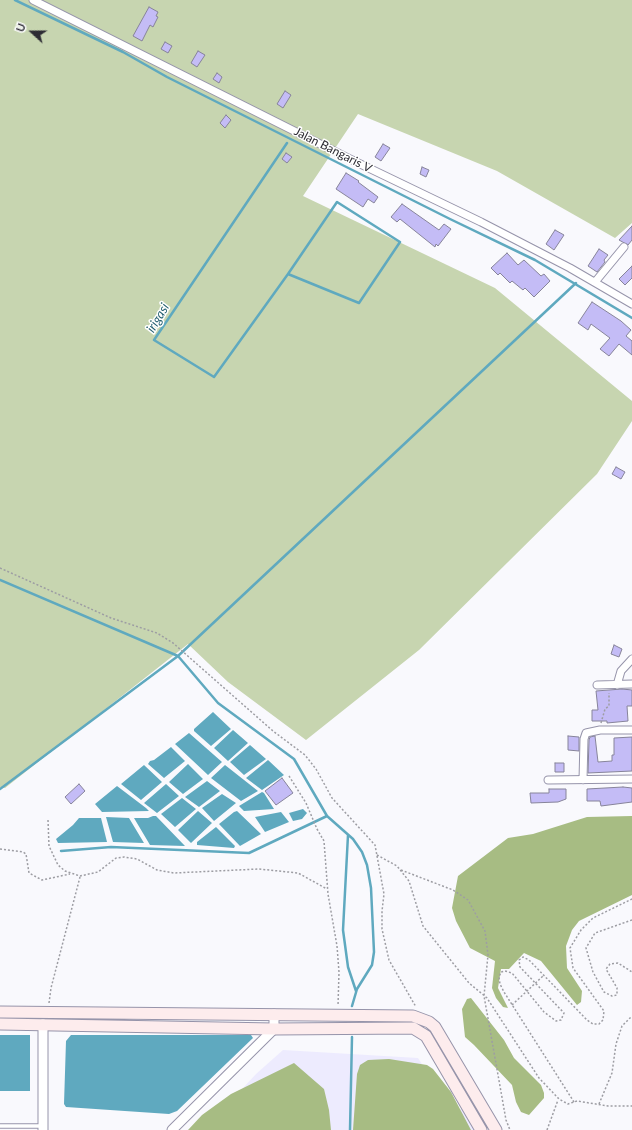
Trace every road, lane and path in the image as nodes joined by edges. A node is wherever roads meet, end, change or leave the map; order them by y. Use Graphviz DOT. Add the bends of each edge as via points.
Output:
graph roads {
  1 [pos="33,0"];
  2 [pos="624,247"];
  3 [pos="595,282"];
  4 [pos="632,304"];
  5 [pos="0,568"];
  6 [pos="632,659"];
  7 [pos="617,684"];
  8 [pos="632,684"];
  9 [pos="597,685"];
  10 [pos="609,685"];
  11 [pos="600,730"];
  12 [pos="632,730"];
  13 [pos="289,776"];
  14 [pos="632,779"];
  15 [pos="548,780"];
  16 [pos="583,780"];
  17 [pos="48,820"];
  18 [pos="0,849"];
  19 [pos="377,855"];
  20 [pos="400,870"];
  21 [pos="72,874"];
  22 [pos="80,876"];
  23 [pos="328,889"];
  24 [pos="632,899"];
  25 [pos="632,920"];
  26 [pos="632,972"];
  27 [pos="543,975"];
  28 [pos="535,983"];
  29 [pos="527,991"];
  30 [pos="484,996"];
  31 [pos="512,1004"];
  32 [pos="49,1011"];
  33 [pos="0,1012"];
  34 [pos="274,1014"];
  35 [pos="337,1016"];
  36 [pos="632,1016"];
  37 [pos="424,1020"];
  38 [pos="0,1024"];
  39 [pos="43,1024"];
  40 [pos="274,1028"];
  41 [pos="559,1099"];
  42 [pos="574,1102"];
  43 [pos="599,1104"];
  44 [pos="632,1106"];
  45 [pos="0,1126"];
  46 [pos="43,1128"];
  47 [pos="172,1130"];
  48 [pos="481,1130"];
  49 [pos="496,1130"];
  50 [pos="510,1130"];
  51 [pos="547,1130"];
  1 -- 3 [label="street, Jalan Bangaris V" via="481,222"];
  2 -- 3 [label="street"];
  3 -- 4 [label="street, Jalan Bangaris V"];
  5 -- 19 [label="path" via="111,618 157,633 186,653 225,690 305,755 332,798 375,845"];
  6 -- 7 [label="street" via="621,671"];
  7 -- 8 [label="street"];
  7 -- 10 [label="street"];
  9 -- 10 [label="street"];
  10 -- 11 [label="path" via="610,702 605,709"];
  11 -- 12 [label="street"];
  11 -- 16 [label="street" via="586,733 584,736"];
  13 -- 23 [label="path" via="306,803 324,841"];
  14 -- 16 [label="street"];
  15 -- 16 [label="street"];
  17 -- 21 [label="path" via="49,846 58,865 64,872"];
  18 -- 21 [label="path" via="18,850 26,854 29,873 42,880"];
  19 -- 20 [label="path"];
  19 -- 37 [label="path" via="384,894 382,929 389,960"];
  20 -- 30 [label="path" via="409,881 423,926 469,983"];
  20 -- 30 [label="path" via="453,890 468,900 485,930 488,955"];
  21 -- 22 [label="path"];
  22 -- 23 [label="path" via="98,872 116,858 124,857 137,859 157,870 174,873 259,869 298,873"];
  22 -- 32 [label="path" via="51,988"];
  23 -- 35 [label="path" via="338,965"];
  24 -- 27 [label="path" via="593,918 581,930 570,948 573,968 604,1011 603,1020 599,1024 587,1020"];
  25 -- 26 [label="path" via="595,933 586,948 593,972 604,992 612,996 617,995 617,988 606,969 610,964 618,964"];
  27 -- 28 [label="path"];
  27 -- 28 [label="path" via="529,960 523,957 519,960 520,967"];
  28 -- 29 [label="path"];
  28 -- 29 [label="path" via="564,1013 561,1020 556,1021 544,1012"];
  29 -- 31 [label="path"];
  29 -- 31 [label="path" via="512,973 501,972 500,984"];
  30 -- 41 [label="path" via="538,1078"];
  30 -- 50 [label="path" via="506,1120"];
  31 -- 42 [label="path"];
  32 -- 33 [label="main road"];
  32 -- 34 [label="main road"];
  34 -- 35 [label="main road"];
  34 -- 40 [label="street"];
  35 -- 37 [label="main road" via="413,1016"];
  36 -- 43 [label="path" via="622,1026 616,1044 612,1073"];
  37 -- 49 [label="main road" via="435,1027"];
  38 -- 39 [label="main road"];
  39 -- 40 [label="main road"];
  39 -- 46 [label="street"];
  40 -- 47 [label="street"];
  40 -- 48 [label="main road" via="413,1028 426,1036"];
  41 -- 42 [label="path" via="568,1104"];
  41 -- 51 [label="path"];
  42 -- 43 [label="path"];
  43 -- 44 [label="path"];
  45 -- 46 [label="lane"];
}
